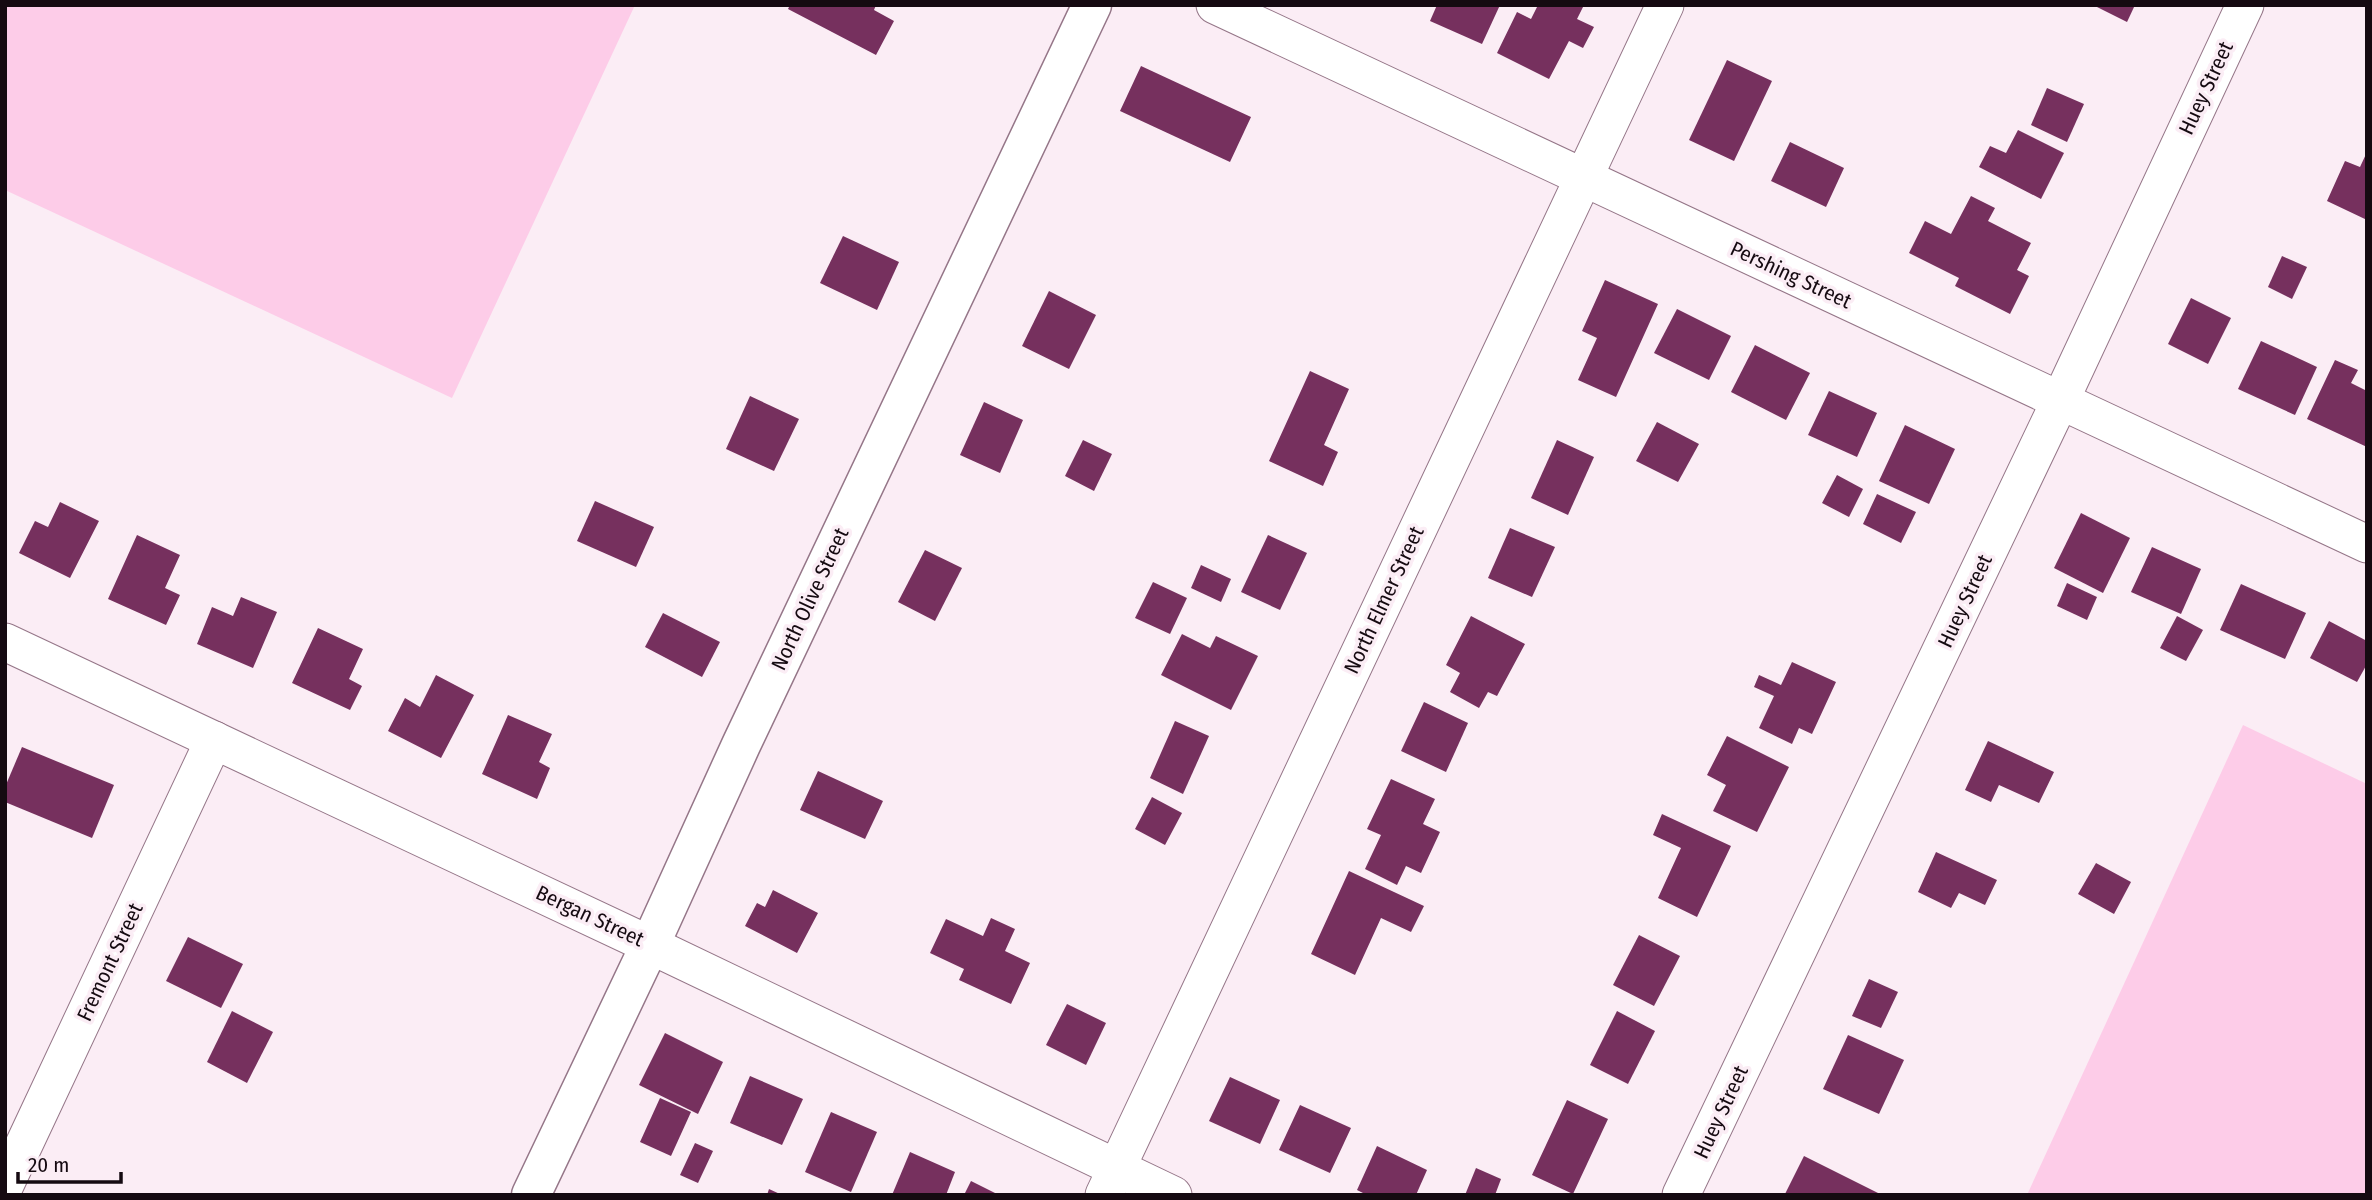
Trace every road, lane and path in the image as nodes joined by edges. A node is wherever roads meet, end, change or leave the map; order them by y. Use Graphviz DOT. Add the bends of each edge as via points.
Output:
graph roads {
  1 [pos="1092,5"];
  2 [pos="1215,5"];
  3 [pos="1665,5"];
  4 [pos="2245,5"];
  5 [pos="1583,178"];
  6 [pos="2060,401"];
  7 [pos="2367,544"];
  8 [pos="5,642"];
  9 [pos="214,740"];
  10 [pos="650,944"];
  11 [pos="1110,1182"];
  12 [pos="5,1185"];
  13 [pos="531,1195"];
  14 [pos="1173,1195"];
  15 [pos="1681,1195"];
  1 -- 10 [label="street, North Olive Street"];
  2 -- 5 [label="street, Pershing Street"];
  3 -- 5 [label="street, North Elmer Street"];
  4 -- 6 [label="street, Huey Street"];
  5 -- 6 [label="street, Pershing Street"];
  5 -- 11 [label="street, North Elmer Street"];
  6 -- 7 [label="street, Pershing Street"];
  6 -- 15 [label="street, Huey Street"];
  8 -- 9 [label="street, Bergan Street"];
  9 -- 10 [label="street, Bergan Street"];
  9 -- 12 [label="street, Fremont Street"];
  10 -- 11 [label="street, Bergan Street"];
  10 -- 13 [label="street, North Olive Street"];
  11 -- 14 [label="street, Bergan Street"];
}
